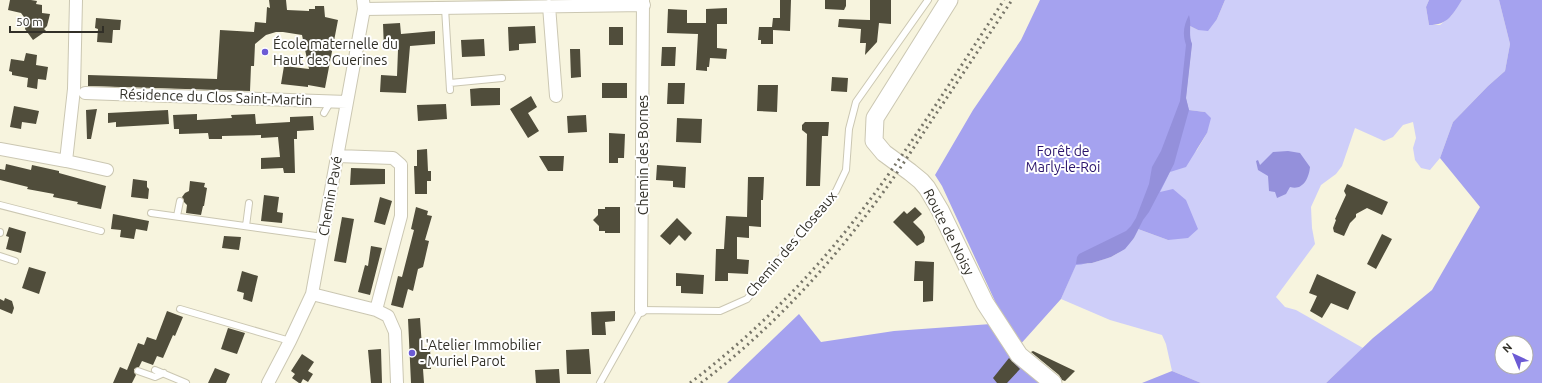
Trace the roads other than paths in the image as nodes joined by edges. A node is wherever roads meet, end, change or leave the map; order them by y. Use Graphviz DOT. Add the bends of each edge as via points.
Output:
graph roads {
  1 [pos="76,0"];
  2 [pos="928,0"];
  3 [pos="949,0"];
  4 [pos="643,2"];
  5 [pos="363,4"];
  6 [pos="549,6"];
  7 [pos="446,8"];
  8 [pos="502,78"];
  9 [pos="450,83"];
  10 [pos="450,90"];
  11 [pos="85,93"];
  12 [pos="556,96"];
  13 [pos="331,101"];
  14 [pos="347,102"];
  15 [pos="324,113"];
  16 [pos="0,150"];
  17 [pos="337,156"];
  18 [pos="66,161"];
  19 [pos="108,170"];
  20 [pos="180,201"];
  21 [pos="249,203"];
  22 [pos="0,205"];
  23 [pos="151,213"];
  24 [pos="177,216"];
  25 [pos="246,226"];
  26 [pos="101,231"];
  27 [pos="322,236"];
  28 [pos="0,256"];
  29 [pos="15,261"];
  30 [pos="312,294"];
  31 [pos="180,309"];
  32 [pos="376,310"];
  33 [pos="641,310"];
  34 [pos="290,341"];
  35 [pos="138,370"];
  36 [pos="155,370"];
  37 [pos="164,374"];
  38 [pos="186,383"];
  39 [pos="268,383"];
  40 [pos="397,383"];
  41 [pos="600,383"];
  42 [pos="1053,383"];
  1 -- 18 [label="street" via="74,89"];
  2 -- 33 [label="lane, Chemin des Closeaux" via="856,102 850,129 846,170 836,191 747,299 720,311"];
  3 -- 42 [label="street, Route de Noisy" via="875,118 874,141 884,153 927,188 984,303 1019,355"];
  4 -- 6 [label="street"];
  4 -- 33 [label="street, Chemin des Bornes"];
  5 -- 7 [label="street"];
  5 -- 14 [label="street, Chemin Pavé"];
  6 -- 7 [label="street"];
  6 -- 12 [label="street"];
  7 -- 9 [label="lane"];
  8 -- 9 [label="lane"];
  9 -- 10 [label="lane"];
  11 -- 13 [label="street, Résidence du Clos Saint-Martin"];
  13 -- 14 [label="street, Résidence du Clos Saint-Martin"];
  13 -- 15 [label="lane"];
  14 -- 17 [label="street, Chemin Pavé"];
  16 -- 18 [label="street"];
  17 -- 27 [label="street, Chemin Pavé"];
  17 -- 32 [label="street" via="393,158 401,165 401,216"];
  18 -- 19 [label="street"];
  20 -- 24 [label="lane"];
  21 -- 25 [label="lane"];
  22 -- 26 [label="lane"];
  23 -- 24 [label="lane"];
  24 -- 25 [label="lane"];
  25 -- 27 [label="lane"];
  27 -- 30 [label="street, Chemin Pavé"];
  28 -- 29 [label="lane"];
  30 -- 32 [label="street"];
  30 -- 34 [label="street, Chemin Pavé"];
  31 -- 34 [label="lane"];
  32 -- 40 [label="street" via="388,316 395,332"];
  33 -- 41 [label="lane"];
  34 -- 39 [label="street, Chemin Pavé"];
  35 -- 37 [label="lane" via="155,377"];
  36 -- 37 [label="lane"];
  37 -- 38 [label="lane"];
}
